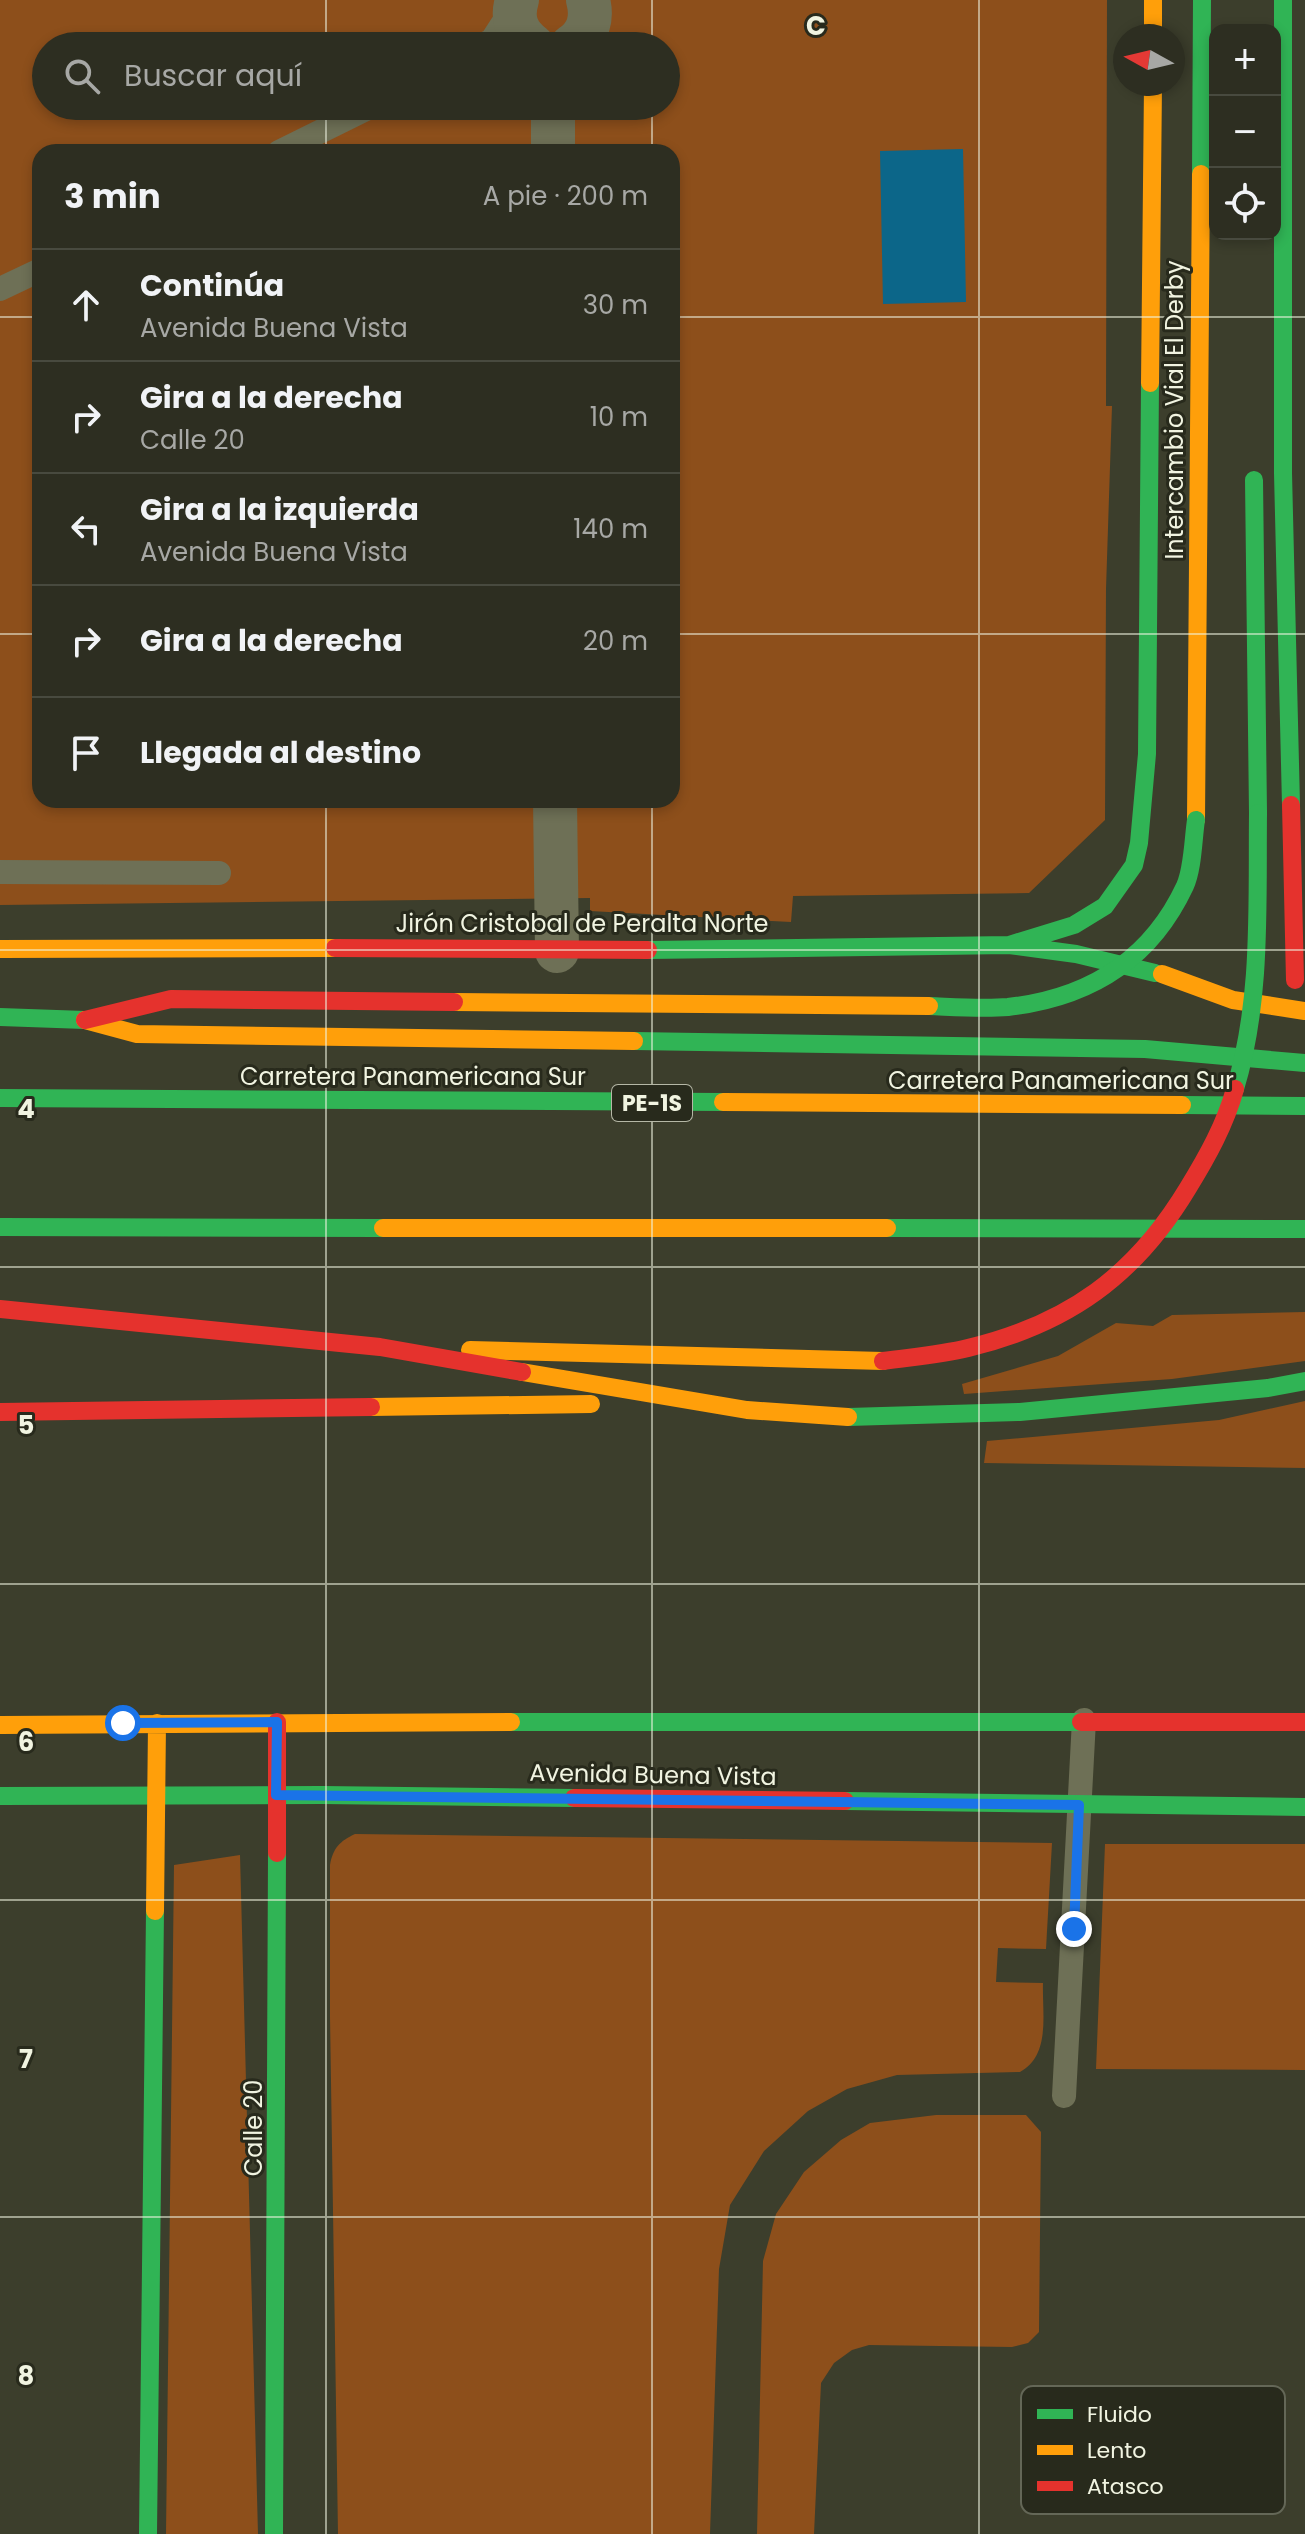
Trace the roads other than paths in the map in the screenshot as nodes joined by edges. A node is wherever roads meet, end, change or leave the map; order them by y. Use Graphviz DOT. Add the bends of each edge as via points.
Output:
graph roads {
  1 [pos="588,0"];
  2 [pos="1153,0"];
  3 [pos="1202,0"];
  4 [pos="1283,0"];
  5 [pos="516,2"];
  6 [pos="1153,24"];
  7 [pos="497,32"];
  8 [pos="519,32"];
  9 [pos="587,32"];
  10 [pos="1153,96"];
  11 [pos="344,120"];
  12 [pos="553,120"];
  13 [pos="295,144"];
  14 [pos="553,144"];
  15 [pos="32,274"];
  16 [pos="0,289"];
  17 [pos="1294,340"];
  18 [pos="1254,466"];
  19 [pos="555,808"];
  20 [pos="0,872"];
  21 [pos="219,873"];
  22 [pos="1009,945"];
  23 [pos="0,949"];
  24 [pos="557,951"];
  25 [pos="1162,974"];
  26 [pos="1287,980"];
  27 [pos="1305,1011"];
  28 [pos="0,1017"];
  29 [pos="85,1020"];
  30 [pos="1305,1063"];
  31 [pos="0,1098"];
  32 [pos="1305,1106"];
  33 [pos="0,1227"];
  34 [pos="1305,1229"];
  35 [pos="0,1309"];
  36 [pos="380,1347"];
  37 [pos="1305,1381"];
  38 [pos="693,1402"];
  39 [pos="0,1412"];
  40 [pos="1084,1720"];
  41 [pos="277,1722"];
  42 [pos="1305,1722"];
  43 [pos="157,1723"];
  44 [pos="0,1725"];
  45 [pos="276,1795"];
  46 [pos="0,1796"];
  47 [pos="157,1797"];
  48 [pos="1079,1805"];
  49 [pos="1305,1807"];
  50 [pos="1064,2096"];
  51 [pos="148,2534"];
  52 [pos="274,2534"];
  1 -- 9 [label="street"];
  2 -- 6 [label="main road"];
  3 -- 29 [label="main road, Intercambio Vial El Derby, bridge" via="1196,820 1186,884 1151,941 1110,976 1060,998 1006,1007 171,999"];
  4 -- 17 [label="main road"];
  5 -- 7 [label="lane"];
  5 -- 8 [label="street"];
  10 -- 22 [label="main road" via="1147,754 1139,843 1134,865 1105,906 1074,925"];
  11 -- 13 [label="lane"];
  12 -- 14 [label="street"];
  15 -- 16 [label="lane"];
  17 -- 26 [label="main road" via="1284,504"];
  18 -- 36 [label="main road, bridge" via="1257,961 1247,1050 1209,1154 1144,1251 1119,1276 1045,1322 968,1348 883,1361"];
  19 -- 24 [label="street"];
  20 -- 21 [label="lane"];
  22 -- 24 [label="main road, Jirón Cristobal de Peralta Norte"];
  22 -- 25 [label="main road, Jirón Cristobal de Peralta Norte"];
  23 -- 24 [label="main road, Jirón Cristobal de Peralta Norte"];
  25 -- 26 [label="main road"];
  25 -- 27 [label="main road" via="1233,1000"];
  28 -- 29 [label="main road"];
  29 -- 30 [label="main road" via="137,1034 1145,1049"];
  31 -- 32 [label="main road, Carretera Panamericana Sur / PE-1S"];
  33 -- 34 [label="main road"];
  35 -- 36 [label="main road"];
  36 -- 38 [label="main road"];
  37 -- 38 [label="main road" via="1020,1412 893,1417 833,1417"];
  38 -- 39 [label="main road"];
  40 -- 41 [label="main road"];
  40 -- 42 [label="main road"];
  40 -- 48 [label="lane"];
  41 -- 43 [label="main road"];
  41 -- 45 [label="main road, Calle 20"];
  43 -- 44 [label="main road"];
  43 -- 47 [label="main road"];
  45 -- 47 [label="main road, Avenida Buena Vista"];
  45 -- 48 [label="main road, Avenida Buena Vista"];
  45 -- 52 [label="main road, Calle 20" via="279,2313"];
  46 -- 47 [label="main road, Avenida Buena Vista"];
  47 -- 51 [label="main road"];
  48 -- 49 [label="main road, Avenida Buena Vista"];
  48 -- 50 [label="lane"];
}
